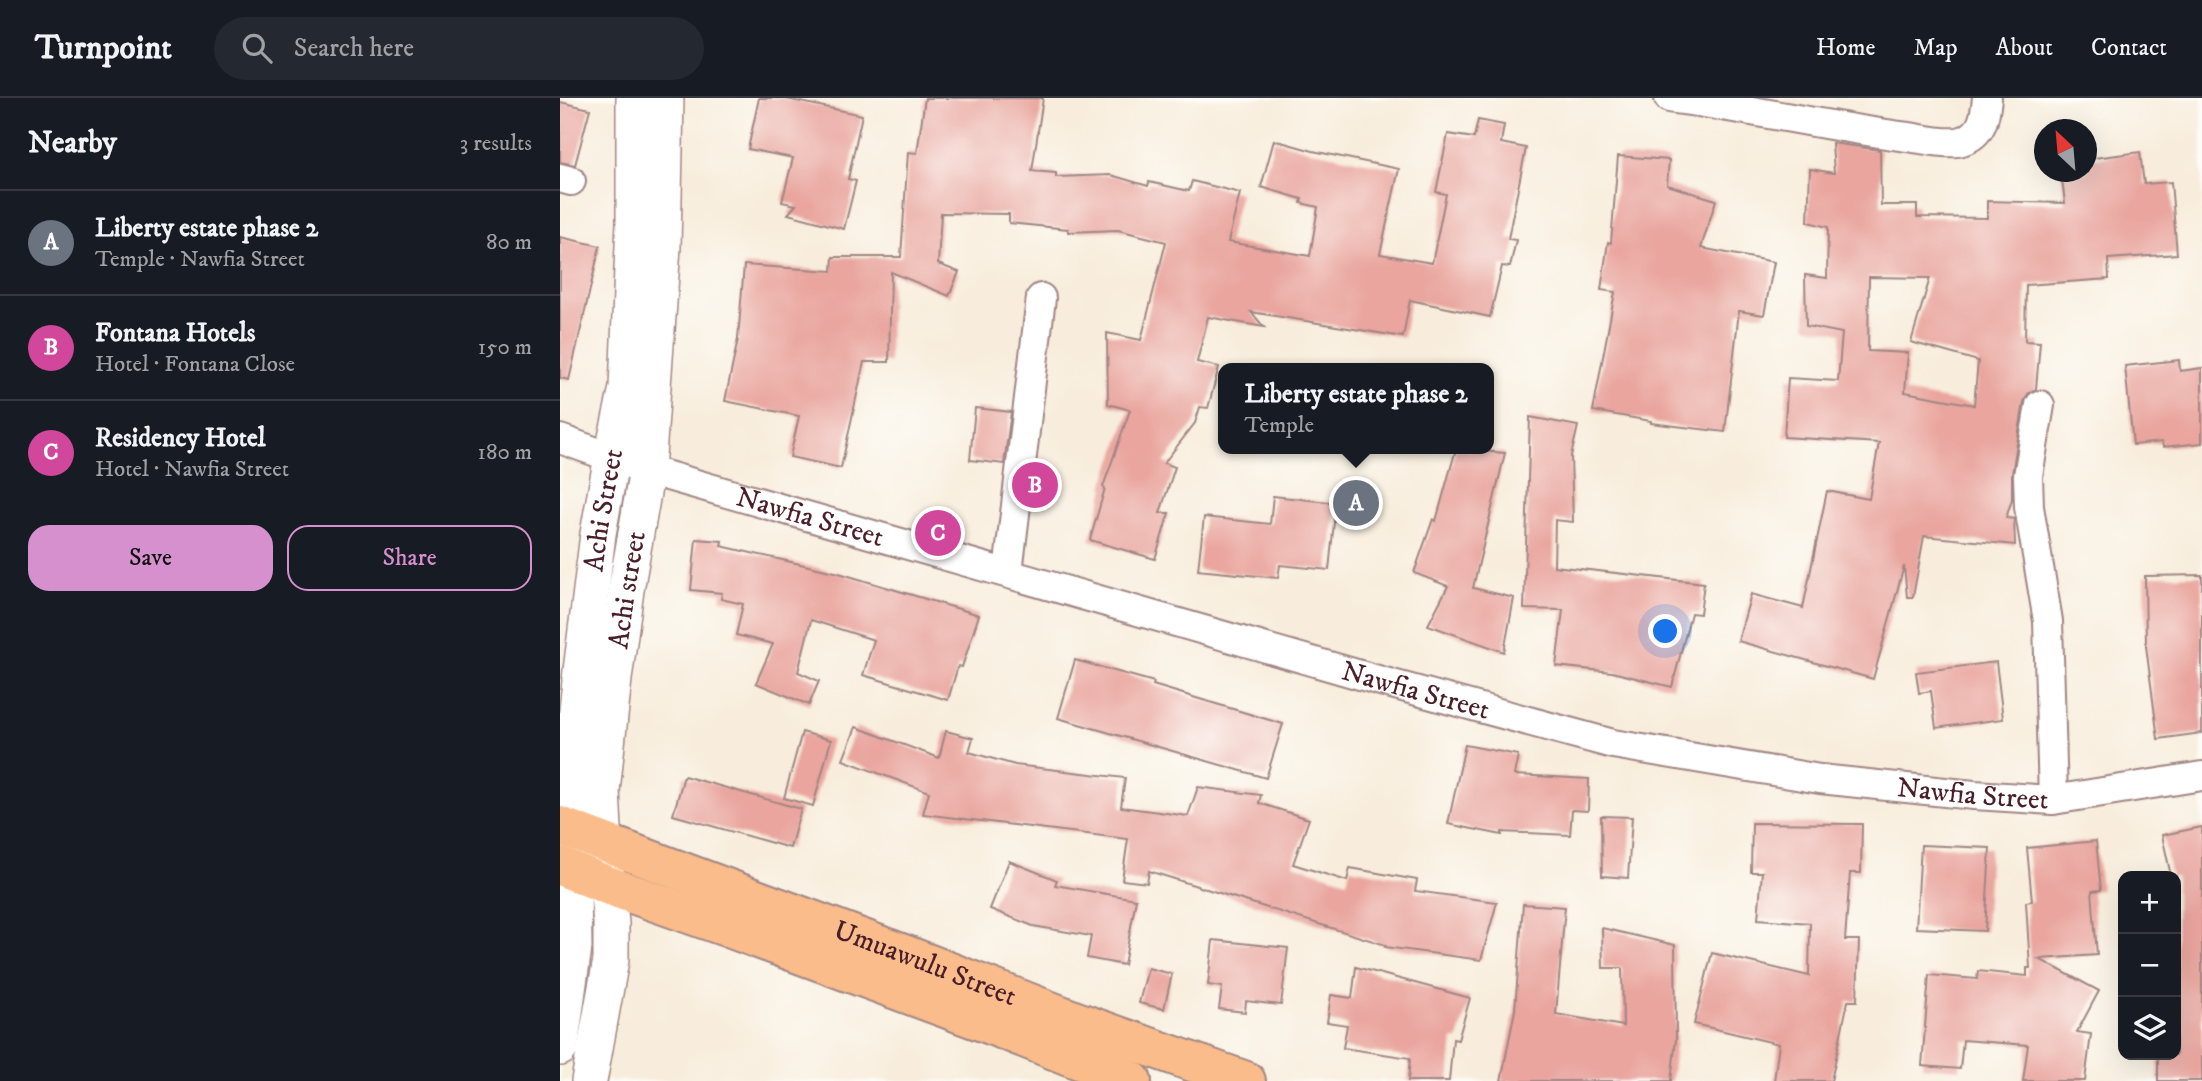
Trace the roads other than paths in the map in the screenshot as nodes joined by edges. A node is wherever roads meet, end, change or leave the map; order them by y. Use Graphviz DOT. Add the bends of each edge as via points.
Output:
graph roads {
  1 [pos="634,98"];
  2 [pos="666,98"];
  3 [pos="1669,98"];
  4 [pos="1987,98"];
  5 [pos="1041,298"];
  6 [pos="2040,405"];
  7 [pos="560,439"];
  8 [pos="612,456"];
  9 [pos="647,470"];
  10 [pos="1008,572"];
  11 [pos="2202,776"];
  12 [pos="2053,800"];
  13 [pos="565,828"];
  14 [pos="605,845"];
  15 [pos="566,868"];
  16 [pos="607,885"];
  17 [pos="1072,1039"];
  18 [pos="560,1048"];
  19 [pos="589,1081"];
  20 [pos="1132,1081"];
  21 [pos="1246,1081"];
  1 -- 8 [label="street, Achi Street" via="627,388"];
  2 -- 9 [label="street, Achi street" via="663,247"];
  3 -- 4 [label="street" via="1865,132 1961,141 1985,121"];
  5 -- 10 [label="street"];
  6 -- 12 [label="street" via="2028,476 2029,507 2048,621"];
  7 -- 8 [label="street, Nawfia Street"];
  8 -- 9 [label="street, Nawfia Street"];
  8 -- 13 [label="street, Achi Street" via="598,534"];
  9 -- 10 [label="street, Nawfia Street"];
  9 -- 14 [label="street, Achi street" via="614,679 602,791"];
  10 -- 12 [label="street, Nawfia Street" via="1613,744 1820,779"];
  11 -- 12 [label="street, Nawfia Street"];
  13 -- 14 [label="main road, Umuawulu Street"];
  13 -- 15 [label="street, Achi Street"];
  14 -- 16 [label="street, Achi street"];
  14 -- 17 [label="main road, Umuawulu Street" via="909,956"];
  15 -- 16 [label="main road, Umuawulu Street"];
  15 -- 18 [label="street, Achi Street" via="573,947"];
  16 -- 17 [label="main road, Umuawulu Street"];
  16 -- 19 [label="street, Achi street" via="611,960"];
  17 -- 20 [label="main road, Umuawulu Street"];
  17 -- 21 [label="main road, Umuawulu Street"];
}
